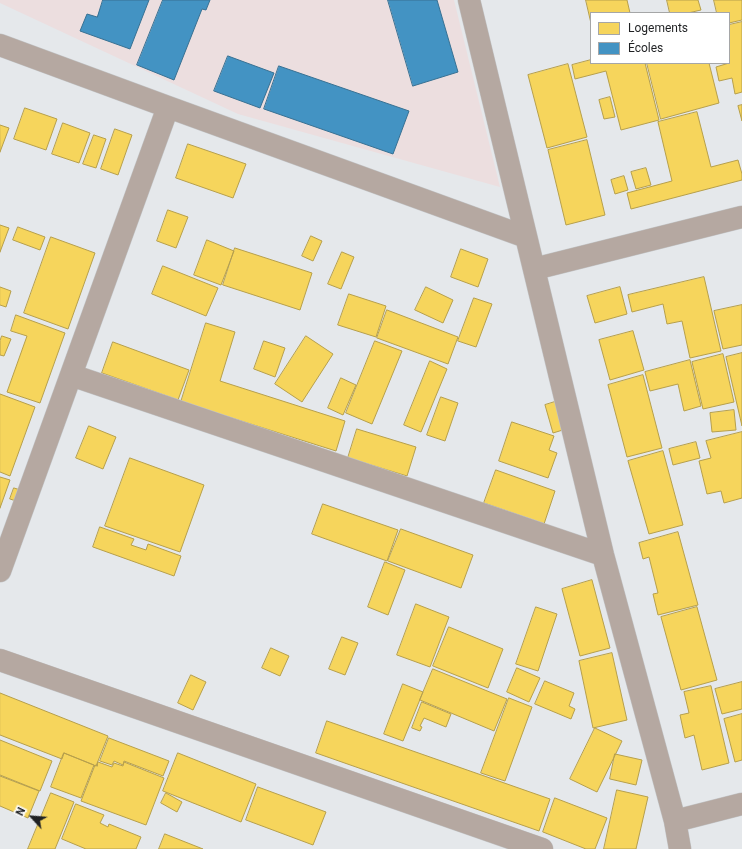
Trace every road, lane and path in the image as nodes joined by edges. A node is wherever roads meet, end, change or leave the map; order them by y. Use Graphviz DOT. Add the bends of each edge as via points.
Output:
graph roads {
  1 [pos="469,0"];
  2 [pos="0,45"];
  3 [pos="168,107"];
  4 [pos="742,217"];
  5 [pos="526,237"];
  6 [pos="534,269"];
  7 [pos="71,375"];
  8 [pos="603,555"];
  9 [pos="0,571"];
  10 [pos="0,660"];
  11 [pos="742,804"];
  12 [pos="675,821"];
  13 [pos="542,849"];
  14 [pos="680,849"];
  1 -- 5 [label="street"];
  2 -- 3 [label="street"];
  3 -- 5 [label="street"];
  3 -- 7 [label="street"];
  4 -- 6 [label="street"];
  5 -- 6 [label="street"];
  6 -- 8 [label="street"];
  7 -- 8 [label="street"];
  7 -- 9 [label="street"];
  8 -- 12 [label="street"];
  10 -- 13 [label="street"];
  11 -- 12 [label="street"];
  12 -- 14 [label="street"];
}
